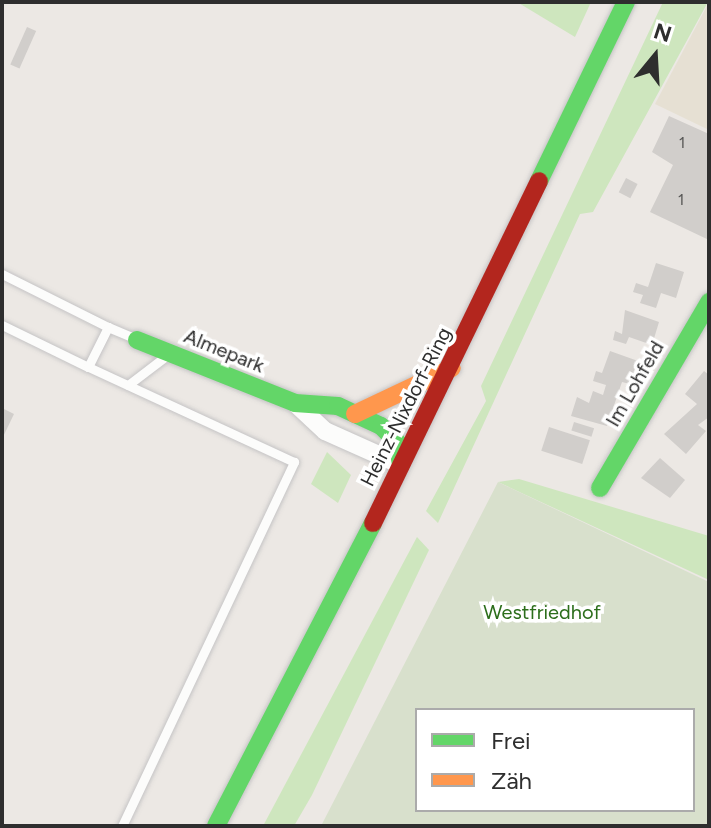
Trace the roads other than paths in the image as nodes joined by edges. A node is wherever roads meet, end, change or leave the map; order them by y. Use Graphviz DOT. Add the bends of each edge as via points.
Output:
graph roads {
  1 [pos="626,2"];
  2 [pos="2,274"];
  3 [pos="709,302"];
  4 [pos="2,325"];
  5 [pos="108,327"];
  6 [pos="137,340"];
  7 [pos="170,353"];
  8 [pos="88,367"];
  9 [pos="452,368"];
  10 [pos="128,385"];
  11 [pos="295,403"];
  12 [pos="355,414"];
  13 [pos="401,465"];
  14 [pos="600,488"];
  15 [pos="122,826"];
  16 [pos="216,826"];
  1 -- 9 [label="main road, Heinz-Nixdorf-Ring"];
  2 -- 5 [label="lane"];
  3 -- 14 [label="main road, Im Lohfeld"];
  4 -- 8 [label="lane"];
  5 -- 6 [label="lane"];
  5 -- 8 [label="lane"];
  6 -- 7 [label="main road, Almepark"];
  7 -- 10 [label="lane"];
  7 -- 11 [label="main road, Almepark"];
  8 -- 10 [label="lane"];
  9 -- 12 [label="main road"];
  9 -- 13 [label="main road, Heinz-Nixdorf-Ring"];
  10 -- 15 [label="lane" via="294,462"];
  11 -- 12 [label="main road, Almepark" via="338,406"];
  11 -- 13 [label="street, Almepark" via="325,431"];
  12 -- 13 [label="main road, Almepark" via="381,426 397,442"];
  13 -- 16 [label="main road, Heinz-Nixdorf-Ring" via="306,661"];
}
